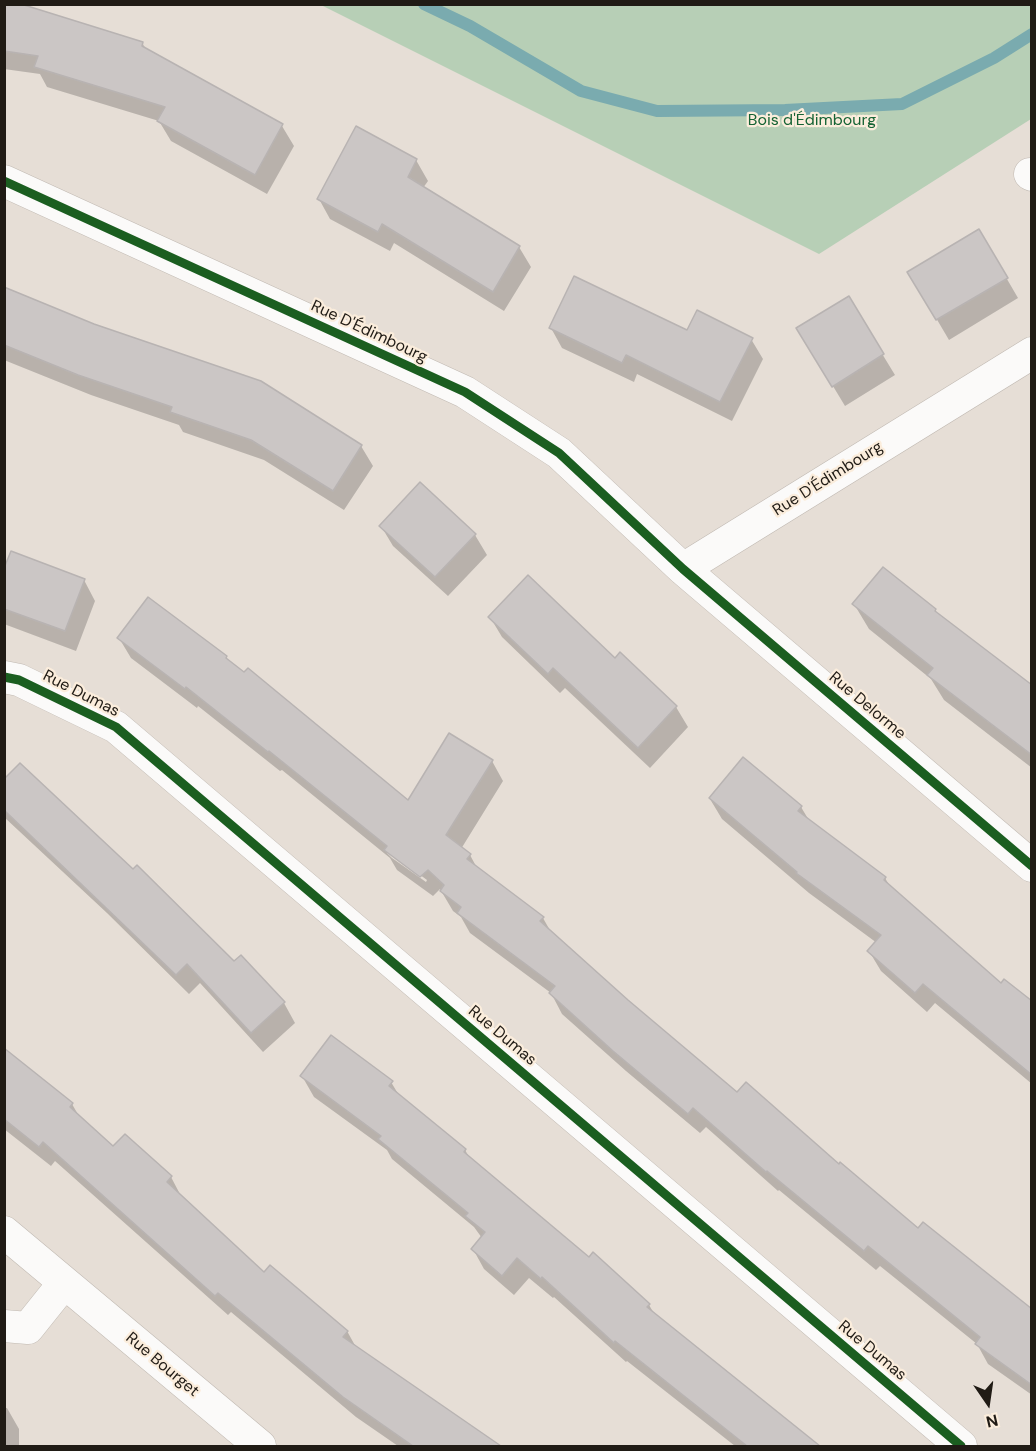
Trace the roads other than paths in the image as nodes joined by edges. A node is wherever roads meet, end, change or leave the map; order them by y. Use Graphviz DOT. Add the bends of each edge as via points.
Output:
graph roads {
  1 [pos="4,181"];
  2 [pos="1032,352"];
  3 [pos="683,569"];
  4 [pos="4,677"];
  5 [pos="1032,866"];
  6 [pos="4,1232"];
  7 [pos="64,1283"];
  8 [pos="4,1326"];
  9 [pos="260,1446"];
  10 [pos="962,1446"];
  1 -- 3 [label="street, Rue D'Édimbourg" via="465,392 559,453"];
  2 -- 3 [label="street, Rue D'Édimbourg"];
  3 -- 5 [label="street, Rue Delorme"];
  4 -- 10 [label="street, Rue Dumas" via="19,680 116,727"];
  6 -- 7 [label="street, Rue Bourget"];
  7 -- 8 [label="street" via="28,1328"];
  7 -- 9 [label="street, Rue Bourget"];
}
